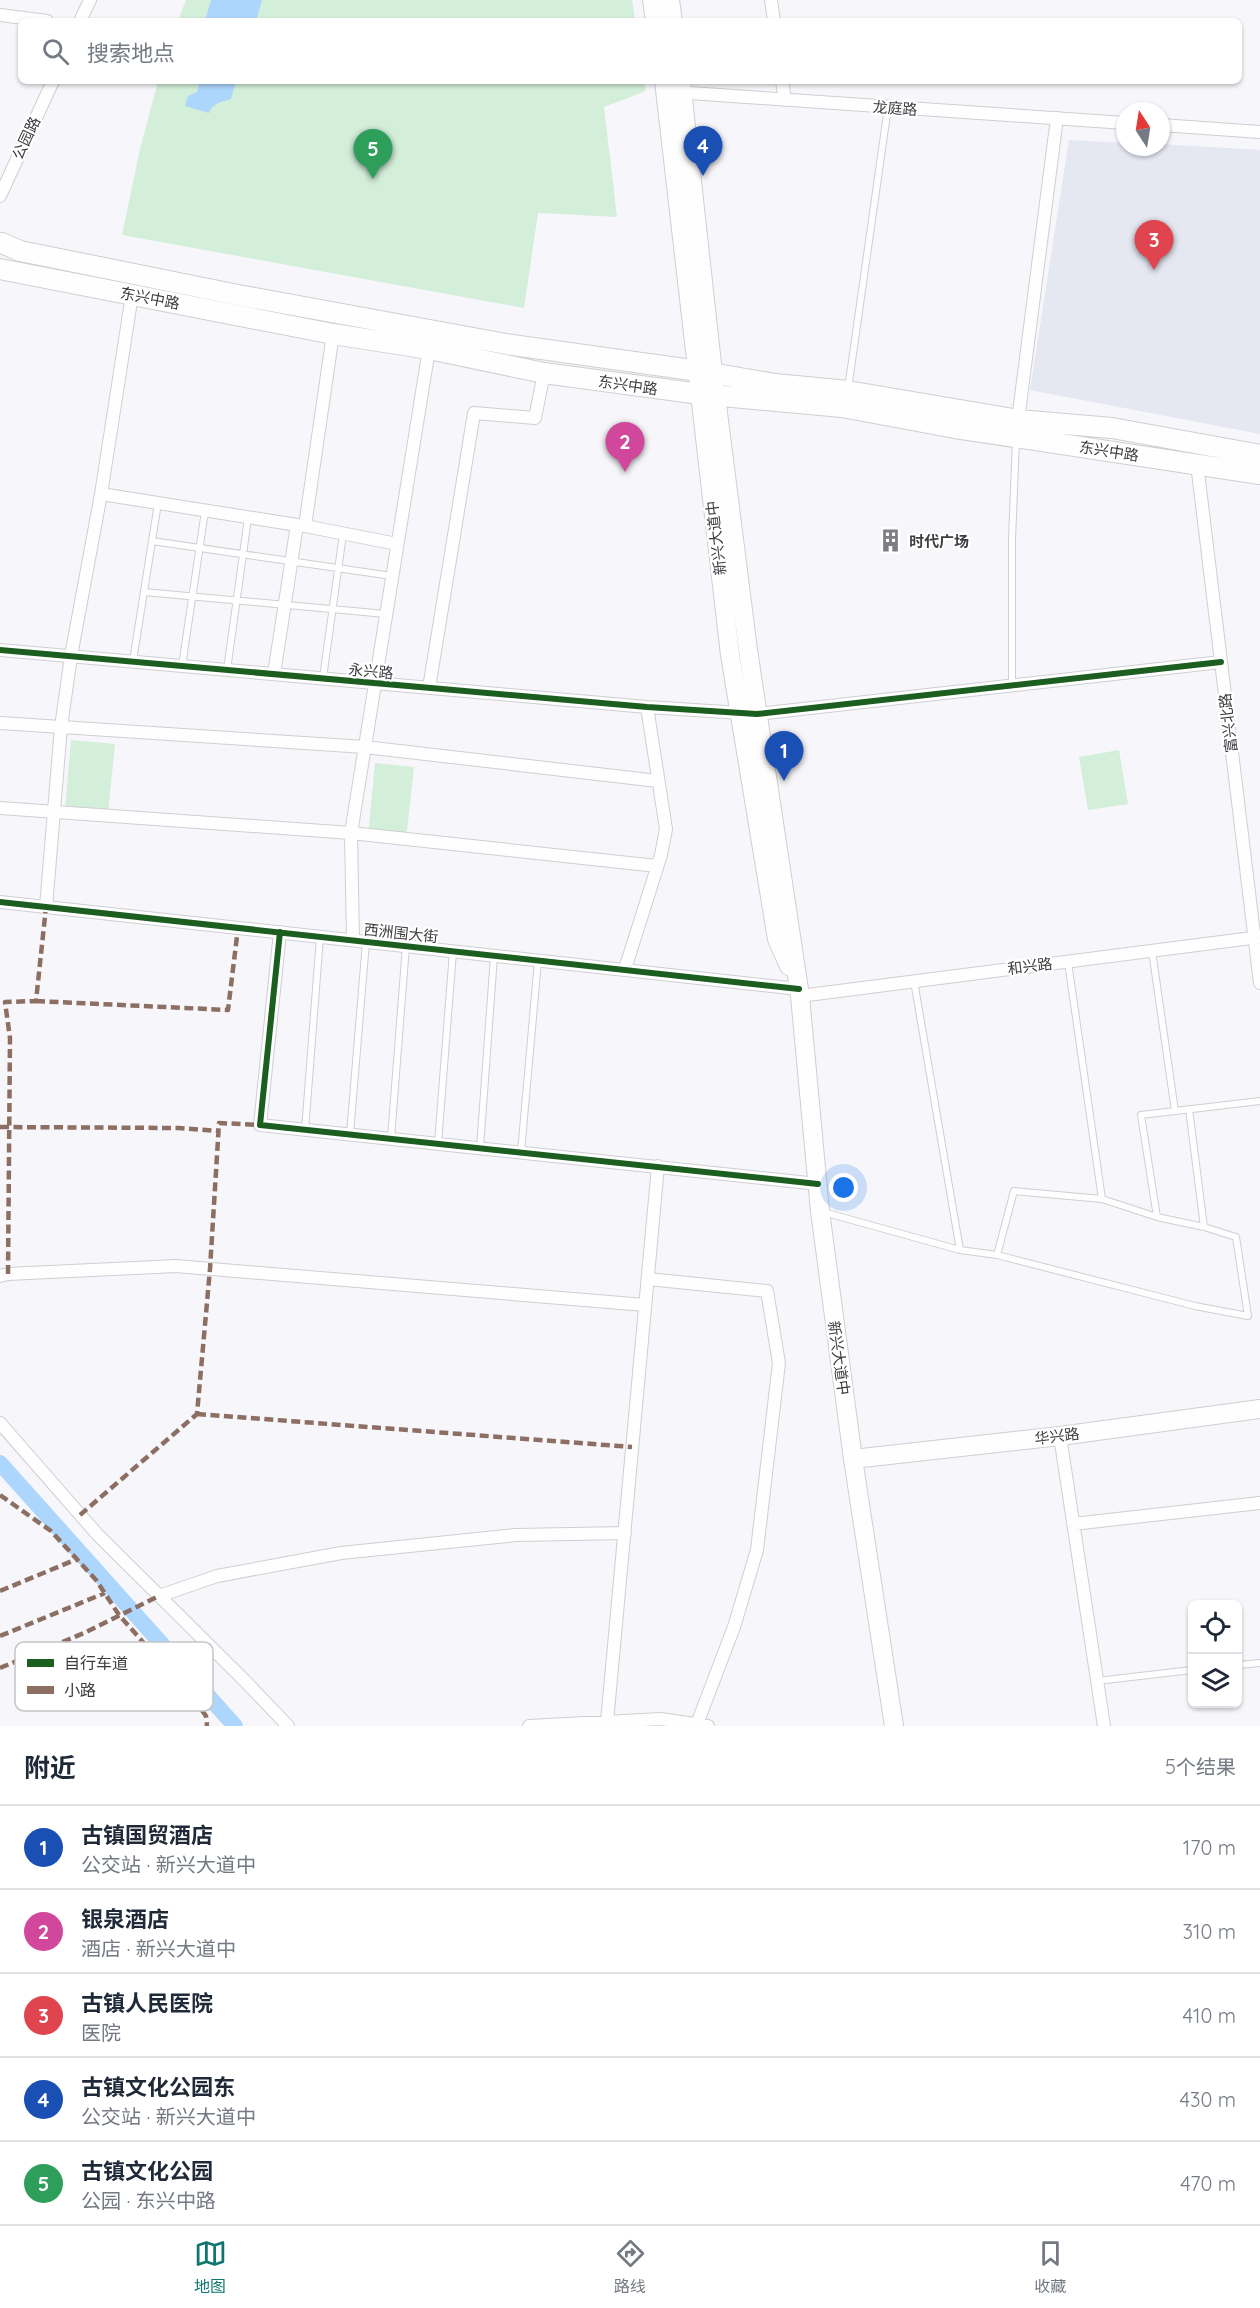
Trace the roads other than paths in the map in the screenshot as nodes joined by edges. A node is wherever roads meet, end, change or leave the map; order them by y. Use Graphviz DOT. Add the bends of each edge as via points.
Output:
graph roads {
  1 [pos="90,0"];
  2 [pos="652,0"];
  3 [pos="670,0"];
  4 [pos="771,0"];
  5 [pos="0,15"];
  6 [pos="24,18"];
  7 [pos="81,18"];
  8 [pos="655,18"];
  9 [pos="673,18"];
  10 [pos="774,18"];
  11 [pos="51,84"];
  12 [pos="782,84"];
  13 [pos="673,87"];
  14 [pos="785,100"];
  15 [pos="888,107"];
  16 [pos="1057,118"];
  17 [pos="1116,122"];
  18 [pos="1170,126"];
  19 [pos="1260,132"];
  20 [pos="0,196"];
  21 [pos="1,245"];
  22 [pos="0,268"];
  23 [pos="132,294"];
  24 [pos="333,334"];
  25 [pos="429,349"];
  26 [pos="706,372"];
  27 [pos="544,373"];
  28 [pos="848,391"];
  29 [pos="708,395"];
  30 [pos="1017,428"];
  31 [pos="1260,455"];
  32 [pos="1197,464"];
  33 [pos="1260,474"];
  34 [pos="101,494"];
  35 [pos="158,503"];
  36 [pos="205,511"];
  37 [pos="248,518"];
  38 [pos="301,526"];
  39 [pos="343,534"];
  40 [pos="152,541"];
  41 [pos="397,544"];
  42 [pos="200,548"];
  43 [pos="243,554"];
  44 [pos="292,561"];
  45 [pos="338,568"];
  46 [pos="392,576"];
  47 [pos="144,592"];
  48 [pos="192,596"];
  49 [pos="237,600"];
  50 [pos="285,605"];
  51 [pos="333,609"];
  52 [pos="386,614"];
  53 [pos="0,650"];
  54 [pos="70,656"];
  55 [pos="133,662"];
  56 [pos="1221,662"];
  57 [pos="182,666"];
  58 [pos="227,670"];
  59 [pos="274,674"];
  60 [pos="323,678"];
  61 [pos="375,683"];
  62 [pos="1012,687"];
  63 [pos="429,688"];
  64 [pos="647,707"];
  65 [pos="748,714"];
  66 [pos="0,723"];
  67 [pos="61,726"];
  68 [pos="365,747"];
  69 [pos="658,781"];
  70 [pos="0,808"];
  71 [pos="55,812"];
  72 [pos="351,833"];
  73 [pos="657,866"];
  74 [pos="0,902"];
  75 [pos="46,907"];
  76 [pos="280,933"];
  77 [pos="320,937"];
  78 [pos="1257,938"];
  79 [pos="359,941"];
  80 [pos="406,946"];
  81 [pos="453,951"];
  82 [pos="1152,951"];
  83 [pos="494,955"];
  84 [pos="538,960"];
  85 [pos="1068,962"];
  86 [pos="626,969"];
  87 [pos="914,980"];
  88 [pos="1260,983"];
  89 [pos="799,992"];
  90 [pos="1260,1101"];
  91 [pos="1189,1109"];
  92 [pos="1175,1111"];
  93 [pos="305,1130"];
  94 [pos="350,1134"];
  95 [pos="391,1138"];
  96 [pos="438,1143"];
  97 [pos="480,1148"];
  98 [pos="521,1152"];
  99 [pos="658,1166"];
  100 [pos="818,1184"];
  101 [pos="1102,1199"];
  102 [pos="820,1211"];
  103 [pos="1157,1217"];
  104 [pos="1204,1227"];
  105 [pos="960,1250"];
  106 [pos="997,1255"];
  107 [pos="0,1276"];
  108 [pos="648,1279"];
  109 [pos="645,1305"];
  110 [pos="1260,1409"];
  111 [pos="0,1423"];
  112 [pos="1059,1436"];
  113 [pos="853,1459"];
  114 [pos="1260,1503"];
  115 [pos="1073,1524"];
  116 [pos="624,1533"];
  117 [pos="159,1596"];
  118 [pos="206,1642"];
  119 [pos="213,1649"];
  120 [pos="1260,1663"];
  121 [pos="1242,1665"];
  122 [pos="1188,1670"];
  123 [pos="1097,1681"];
  124 [pos="607,1722"];
  125 [pos="703,1725"];
  126 [pos="288,1726"];
  127 [pos="529,1726"];
  128 [pos="894,1726"];
  129 [pos="1104,1726"];
  1 -- 7 [label="street"];
  2 -- 8 [label="main road"];
  3 -- 9 [label="main road"];
  4 -- 10 [label="street"];
  5 -- 6 [label="street"];
  11 -- 20 [label="street, 公园路"];
  12 -- 14 [label="street"];
  13 -- 14 [label="street, 龙庭路"];
  13 -- 26 [label="main road, 新兴大道中"];
  14 -- 15 [label="street, 龙庭路"];
  15 -- 16 [label="street, 龙庭路"];
  15 -- 28 [label="lane"];
  16 -- 17 [label="street, 龙庭路"];
  16 -- 30 [label="street"];
  18 -- 19 [label="street"];
  21 -- 26 [label="main road, 东兴中路" via="250,297 495,342"];
  22 -- 23 [label="main road, 东兴中路"];
  23 -- 24 [label="main road, 东兴中路"];
  23 -- 34 [label="street"];
  24 -- 25 [label="main road, 东兴中路"];
  24 -- 38 [label="street"];
  25 -- 27 [label="main road, 东兴中路"];
  25 -- 41 [label="street"];
  26 -- 28 [label="main road, 东兴中路"];
  26 -- 29 [label="main road, 新兴大道中"];
  27 -- 29 [label="main road, 东兴中路"];
  27 -- 63 [label="street" via="535,418 474,412"];
  28 -- 30 [label="main road, 东兴中路"];
  29 -- 30 [label="main road, 东兴中路" via="842,406 955,428"];
  29 -- 65 [label="main road, 新兴大道中" via="730,655"];
  30 -- 31 [label="main road, 东兴中路" via="1112,428"];
  30 -- 32 [label="main road, 东兴中路"];
  30 -- 62 [label="lane"];
  32 -- 33 [label="main road, 东兴中路"];
  32 -- 56 [label="street, 富兴北路"];
  34 -- 35 [label="street"];
  34 -- 54 [label="street"];
  35 -- 36 [label="street"];
  35 -- 40 [label="lane"];
  36 -- 37 [label="street"];
  36 -- 42 [label="lane"];
  37 -- 38 [label="street"];
  37 -- 43 [label="lane"];
  38 -- 39 [label="street"];
  38 -- 44 [label="street"];
  39 -- 41 [label="street"];
  39 -- 45 [label="lane"];
  40 -- 42 [label="lane"];
  40 -- 47 [label="lane"];
  41 -- 46 [label="street"];
  42 -- 43 [label="lane"];
  42 -- 48 [label="lane"];
  43 -- 44 [label="lane"];
  43 -- 49 [label="lane"];
  44 -- 45 [label="lane"];
  44 -- 50 [label="street"];
  45 -- 46 [label="lane"];
  45 -- 51 [label="lane"];
  46 -- 52 [label="street"];
  47 -- 48 [label="lane"];
  47 -- 55 [label="lane"];
  48 -- 49 [label="lane"];
  48 -- 57 [label="lane"];
  49 -- 50 [label="lane"];
  49 -- 58 [label="lane"];
  50 -- 51 [label="lane"];
  50 -- 59 [label="street"];
  51 -- 52 [label="lane"];
  51 -- 60 [label="lane"];
  52 -- 61 [label="street"];
  53 -- 54 [label="street, 永兴路"];
  54 -- 55 [label="street, 永兴路"];
  54 -- 67 [label="street"];
  55 -- 57 [label="street, 永兴路"];
  56 -- 62 [label="street, 永兴路"];
  56 -- 78 [label="street, 富兴北路"];
  57 -- 58 [label="street, 永兴路"];
  58 -- 59 [label="street, 永兴路"];
  59 -- 60 [label="street, 永兴路"];
  60 -- 61 [label="street, 永兴路"];
  61 -- 63 [label="street, 永兴路"];
  61 -- 68 [label="street"];
  62 -- 65 [label="street, 永兴路"];
  63 -- 64 [label="street, 永兴路"];
  64 -- 65 [label="street, 永兴路"];
  64 -- 69 [label="street"];
  65 -- 89 [label="main road, 新兴大道中" via="777,939"];
  66 -- 67 [label="street"];
  67 -- 68 [label="street"];
  67 -- 71 [label="street"];
  68 -- 69 [label="street"];
  68 -- 72 [label="street"];
  69 -- 73 [label="street" via="666,829"];
  70 -- 71 [label="street"];
  71 -- 72 [label="street"];
  71 -- 75 [label="street"];
  72 -- 73 [label="street"];
  72 -- 79 [label="street"];
  73 -- 86 [label="street"];
  74 -- 75 [label="street, 西洲围大街"];
  75 -- 76 [label="street, 西洲围大街"];
  76 -- 77 [label="street, 西洲围大街"];
  76 -- 93 [label="street" via="260,1125"];
  77 -- 79 [label="street, 西洲围大街"];
  77 -- 93 [label="lane"];
  78 -- 82 [label="street, 和兴路"];
  78 -- 88 [label="street, 富兴北路"];
  79 -- 80 [label="street, 西洲围大街"];
  79 -- 94 [label="lane"];
  80 -- 81 [label="street, 西洲围大街"];
  80 -- 95 [label="lane"];
  81 -- 83 [label="street, 西洲围大街"];
  81 -- 96 [label="lane"];
  82 -- 85 [label="street, 和兴路"];
  82 -- 92 [label="lane"];
  83 -- 84 [label="street, 西洲围大街"];
  83 -- 97 [label="lane"];
  84 -- 86 [label="street, 西洲围大街"];
  84 -- 98 [label="lane"];
  85 -- 87 [label="street, 和兴路"];
  85 -- 101 [label="lane"];
  86 -- 89 [label="street, 西洲围大街"];
  87 -- 89 [label="street, 和兴路"];
  87 -- 105 [label="lane"];
  89 -- 100 [label="main road, 新兴大道中"];
  90 -- 91 [label="lane"];
  91 -- 92 [label="lane"];
  91 -- 104 [label="lane"];
  92 -- 103 [label="lane" via="1141,1115"];
  93 -- 94 [label="street"];
  94 -- 95 [label="street"];
  95 -- 96 [label="street"];
  96 -- 97 [label="street"];
  97 -- 98 [label="street"];
  98 -- 99 [label="street"];
  99 -- 100 [label="street"];
  99 -- 108 [label="street"];
  100 -- 102 [label="main road, 新兴大道中"];
  101 -- 103 [label="lane"];
  101 -- 106 [label="lane" via="1014,1191"];
  102 -- 105 [label="lane"];
  102 -- 113 [label="main road, 新兴大道中"];
  103 -- 104 [label="lane"];
  104 -- 106 [label="lane" via="1236,1237 1248,1316"];
  105 -- 106 [label="lane"];
  107 -- 109 [label="street" via="176,1266"];
  108 -- 109 [label="street"];
  108 -- 125 [label="street" via="767,1291 779,1363 757,1550"];
  109 -- 116 [label="street"];
  110 -- 112 [label="main road, 华兴路"];
  111 -- 117 [label="street" via="97,1534"];
  112 -- 113 [label="main road, 华兴路"];
  112 -- 115 [label="street"];
  113 -- 128 [label="main road, 新兴大道中"];
  114 -- 115 [label="street"];
  115 -- 123 [label="street"];
  116 -- 117 [label="street" via="516,1535 341,1553 217,1576"];
  116 -- 124 [label="street"];
  117 -- 118 [label="street"];
  119 -- 126 [label="street"];
  120 -- 121 [label="lane"];
  122 -- 123 [label="lane"];
  123 -- 129 [label="street"];
  124 -- 125 [label="street" via="661,1719"];
  124 -- 127 [label="street"];
}
